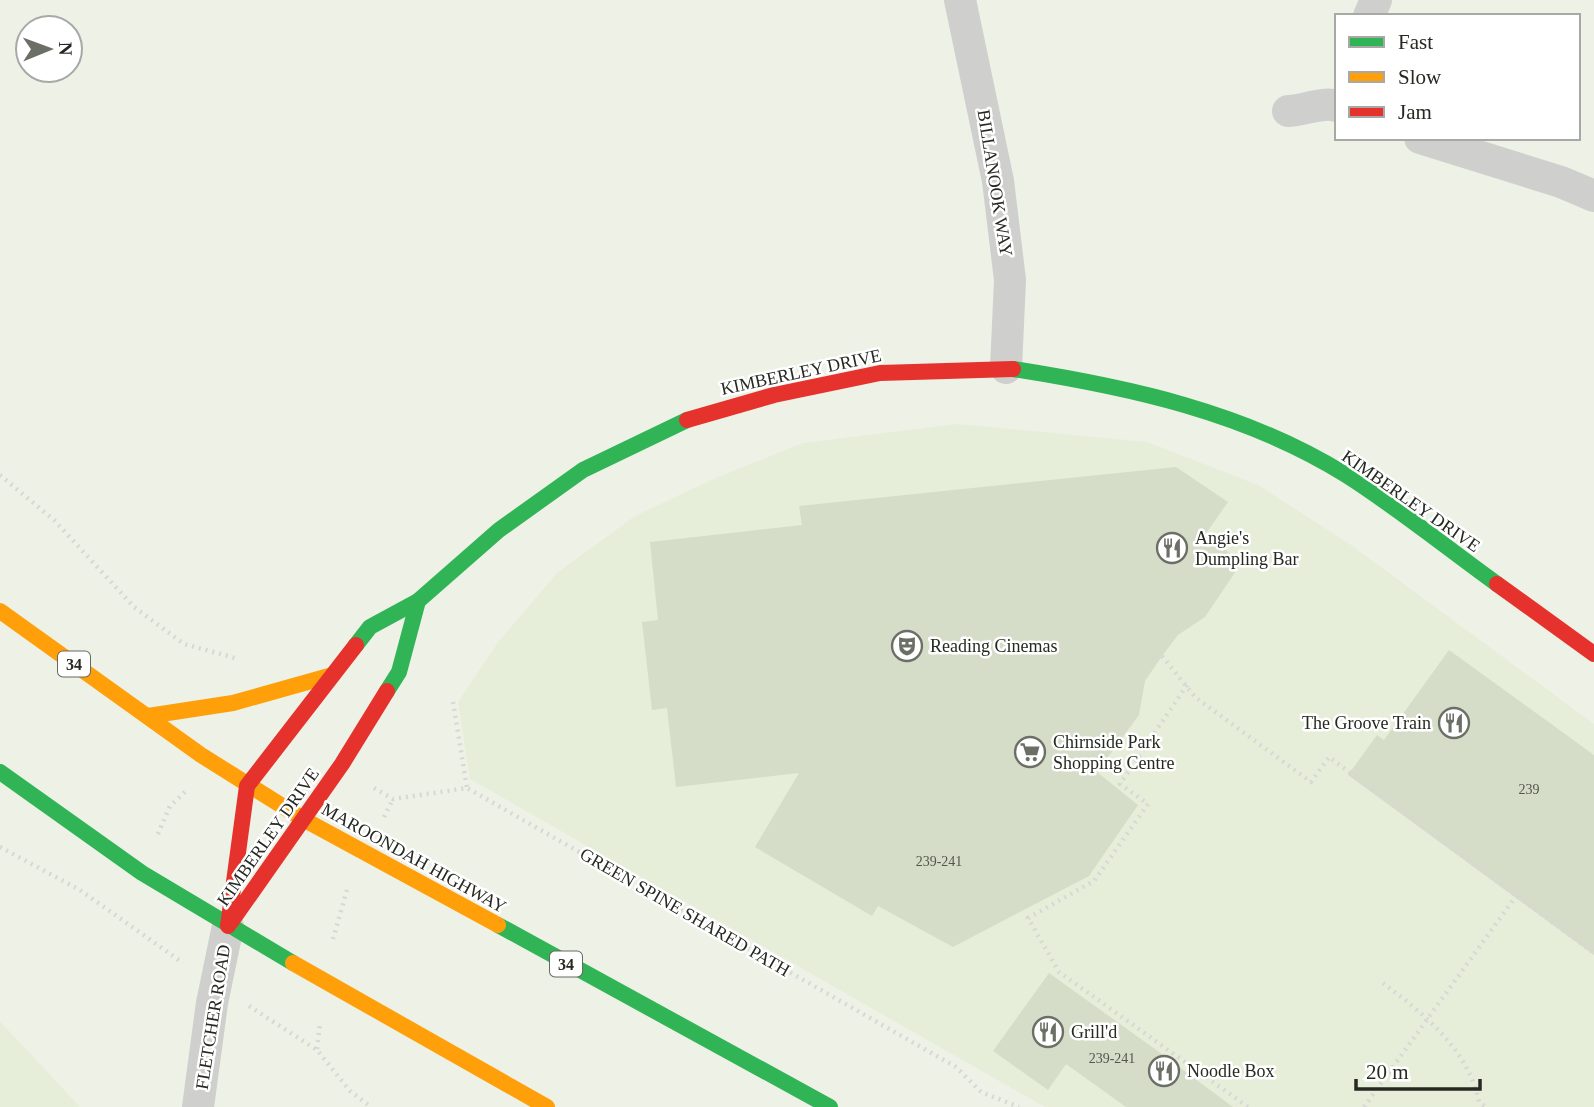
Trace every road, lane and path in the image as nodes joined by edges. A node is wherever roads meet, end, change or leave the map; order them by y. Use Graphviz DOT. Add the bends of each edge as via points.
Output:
graph roads {
  1 [pos="960,0"];
  2 [pos="1334,98"];
  3 [pos="1288,111"];
  4 [pos="1426,140"];
  5 [pos="1594,196"];
  6 [pos="1006,368"];
  7 [pos="0,475"];
  8 [pos="418,601"];
  9 [pos="0,611"];
  10 [pos="1594,654"];
  11 [pos="1162,656"];
  12 [pos="329,676"];
  13 [pos="1187,685"];
  14 [pos="259,696"];
  15 [pos="453,702"];
  16 [pos="148,716"];
  17 [pos="214,764"];
  18 [pos="342,764"];
  19 [pos="0,772"];
  20 [pos="247,786"];
  21 [pos="467,788"];
  22 [pos="393,799"];
  23 [pos="303,819"];
  24 [pos="0,847"];
  25 [pos="365,854"];
  26 [pos="142,873"];
  27 [pos="1516,896"];
  28 [pos="121,920"];
  29 [pos="228,926"];
  30 [pos="1594,953"];
  31 [pos="326,982"];
  32 [pos="1383,983"];
  33 [pos="216,985"];
  34 [pos="1430,1018"];
  35 [pos="317,1050"];
  36 [pos="198,1107"];
  37 [pos="371,1107"];
  38 [pos="547,1107"];
  39 [pos="830,1107"];
  40 [pos="1019,1107"];
  41 [pos="1248,1107"];
  42 [pos="1364,1107"];
  43 [pos="1486,1107"];
  1 -- 6 [label="street, BILLANOOK WAY" via="999,193 1010,280"];
  2 -- 3 [label="street" via="1302,111"];
  4 -- 5 [label="street"];
  6 -- 8 [label="main road, KIMBERLEY DRIVE" via="880,373 774,394 675,424 583,470 499,530"];
  6 -- 10 [label="main road, KIMBERLEY DRIVE" via="1173,401 1266,434 1345,475"];
  7 -- 14 [label="path" via="55,521 144,614 184,643 251,663"];
  8 -- 12 [label="main road, KIMBERLEY DRIVE" via="370,626"];
  8 -- 18 [label="main road, KIMBERLEY DRIVE" via="399,671"];
  9 -- 16 [label="main road, MAROONDAH HIGHWAY / 34"];
  11 -- 13 [label="path"];
  12 -- 14 [label="main road"];
  12 -- 20 [label="main road, KIMBERLEY DRIVE"];
  13 -- 27 [label="path" via="1195,697 1311,782 1329,757"];
  13 -- 41 [label="path" via="1120,784 1148,804 1094,881 1028,918 1059,972"];
  14 -- 16 [label="main road"];
  15 -- 21 [label="path"];
  16 -- 17 [label="main road, MAROONDAH HIGHWAY / 34"];
  17 -- 20 [label="main road, MAROONDAH HIGHWAY / 34"];
  17 -- 26 [label="path" via="170,806"];
  18 -- 22 [label="path"];
  18 -- 23 [label="main road, KIMBERLEY DRIVE"];
  19 -- 26 [label="main road"];
  20 -- 23 [label="main road, MAROONDAH HIGHWAY / 34"];
  20 -- 29 [label="main road, KIMBERLEY DRIVE"];
  21 -- 22 [label="path"];
  21 -- 40 [label="path, GREEN SPINE SHARED PATH" via="956,1068 981,1092"];
  22 -- 25 [label="path"];
  23 -- 25 [label="main road, MAROONDAH HIGHWAY / 34"];
  23 -- 29 [label="main road, KIMBERLEY DRIVE"];
  24 -- 28 [label="path" via="80,890"];
  25 -- 31 [label="path" via="336,921"];
  25 -- 39 [label="main road, MAROONDAH HIGHWAY / 34"];
  26 -- 28 [label="path"];
  26 -- 29 [label="main road"];
  27 -- 30 [label="path"];
  27 -- 34 [label="path"];
  28 -- 33 [label="path"];
  29 -- 31 [label="main road"];
  29 -- 33 [label="street, FLETCHER ROAD"];
  31 -- 35 [label="path"];
  31 -- 38 [label="main road"];
  32 -- 34 [label="path"];
  33 -- 35 [label="path"];
  33 -- 36 [label="street, FLETCHER ROAD"];
  34 -- 42 [label="path"];
  34 -- 43 [label="path" via="1475,1080 1479,1102"];
  35 -- 37 [label="path" via="350,1091"];
}
